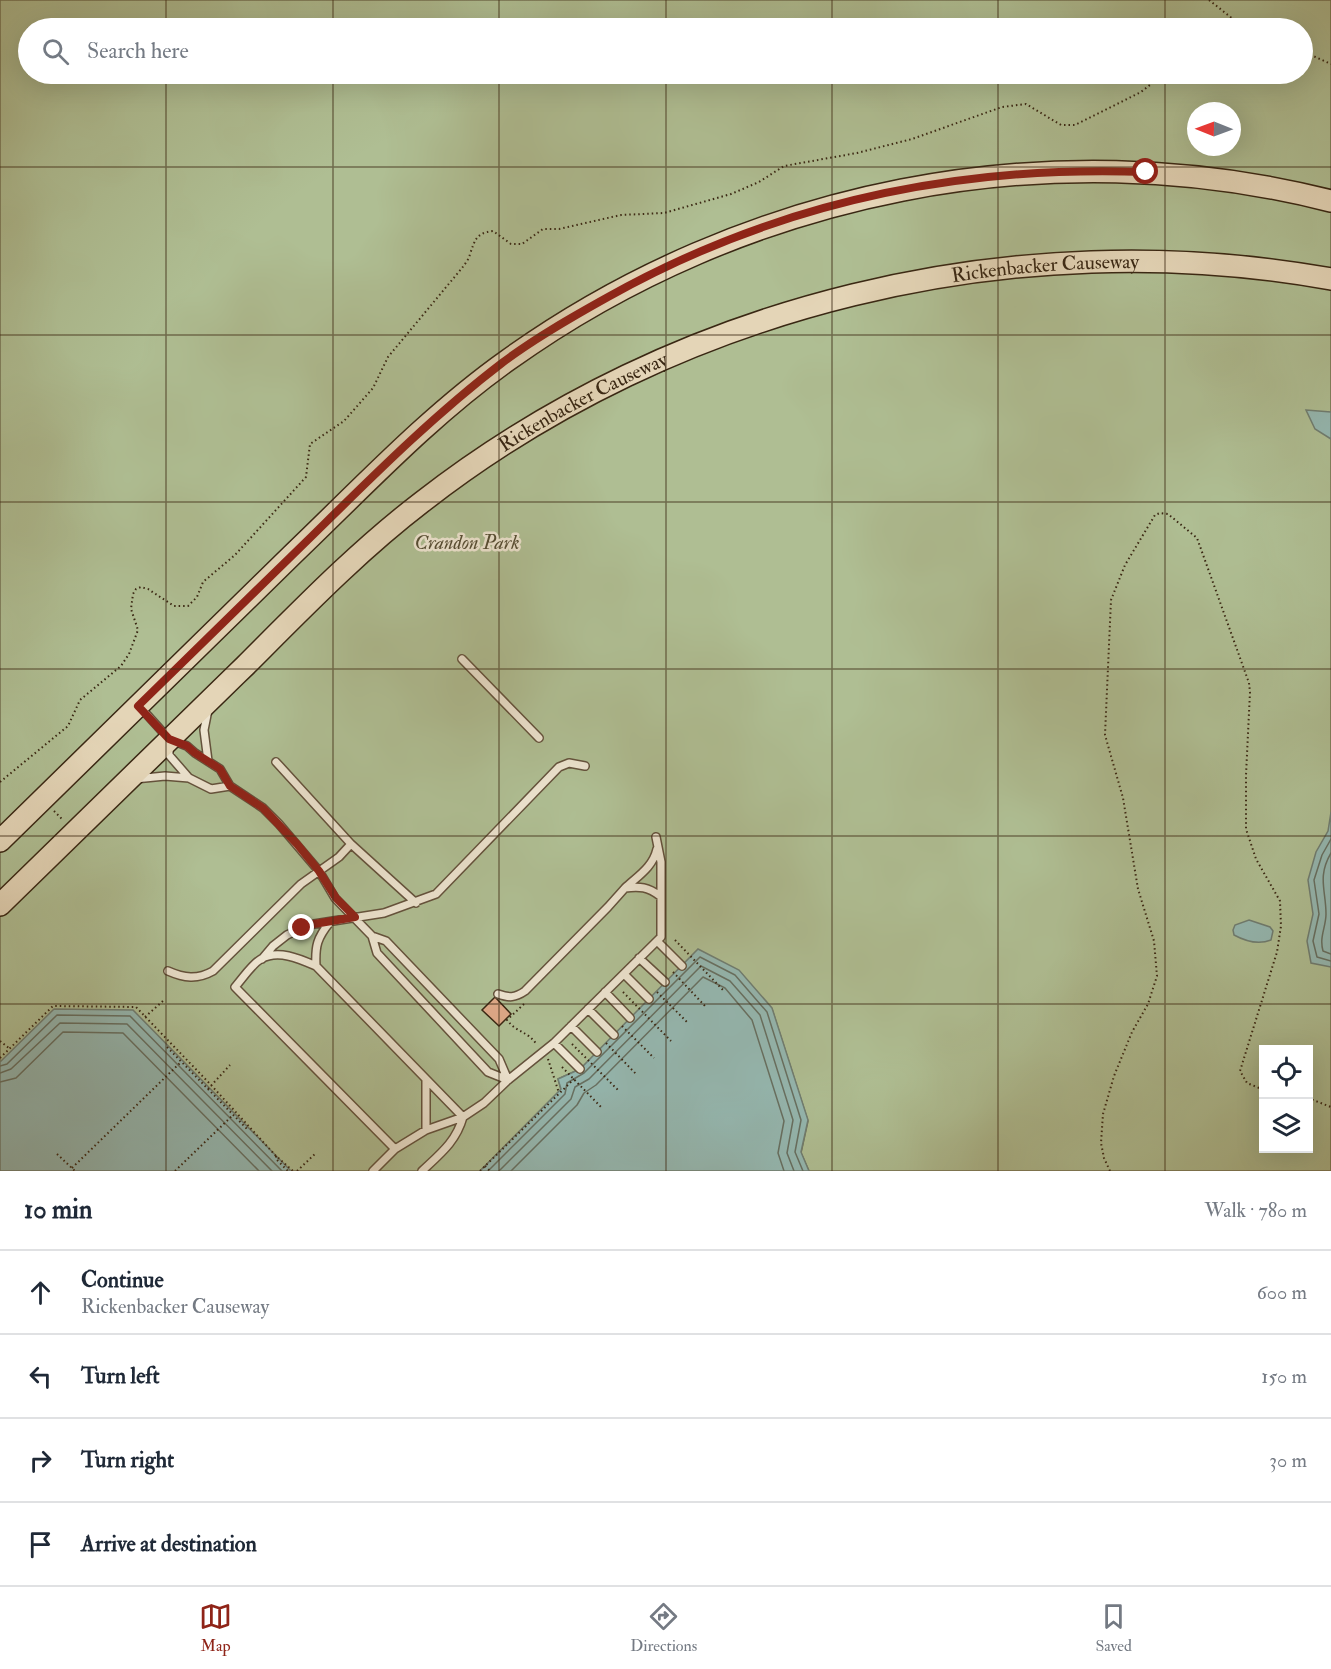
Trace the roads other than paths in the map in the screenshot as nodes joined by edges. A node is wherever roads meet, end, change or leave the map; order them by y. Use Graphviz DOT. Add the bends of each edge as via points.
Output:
graph roads {
  1 [pos="1331,201"];
  2 [pos="1331,279"];
  3 [pos="462,659"];
  4 [pos="211,698"];
  5 [pos="138,706"];
  6 [pos="539,738"];
  7 [pos="169,739"];
  8 [pos="208,761"];
  9 [pos="276,762"];
  10 [pos="585,766"];
  11 [pos="189,778"];
  12 [pos="129,780"];
  13 [pos="230,786"];
  14 [pos="0,841"];
  15 [pos="351,844"];
  16 [pos="319,871"];
  17 [pos="625,888"];
  18 [pos="660,896"];
  19 [pos="416,903"];
  20 [pos="0,905"];
  21 [pos="355,917"];
  22 [pos="330,922"];
  23 [pos="372,936"];
  24 [pos="657,941"];
  25 [pos="639,958"];
  26 [pos="262,959"];
  27 [pos="316,966"];
  28 [pos="682,966"];
  29 [pos="168,971"];
  30 [pos="624,974"];
  31 [pos="665,982"];
  32 [pos="605,992"];
  33 [pos="498,994"];
  34 [pos="649,999"];
  35 [pos="588,1009"];
  36 [pos="630,1018"];
  37 [pos="571,1026"];
  38 [pos="614,1035"];
  39 [pos="554,1043"];
  40 [pos="597,1052"];
  41 [pos="580,1070"];
  42 [pos="426,1080"];
  43 [pos="508,1080"];
  44 [pos="463,1117"];
  45 [pos="426,1130"];
  46 [pos="395,1149"];
  47 [pos="373,1171"];
  48 [pos="422,1171"];
  1 -- 5 [label="main road" via="1176,174 1079,171 987,176 909,187 836,204 698,251 588,308 533,342 470,389 388,462"];
  2 -- 4 [label="main road, Rickenbacker Causeway" via="1259,267 1171,261 1026,266 937,277 844,296 724,334 594,392 469,467 356,558"];
  3 -- 6 [label="lane"];
  4 -- 7 [label="main road, Rickenbacker Causeway"];
  4 -- 8 [label="lane" via="204,730"];
  5 -- 7 [label="lane"];
  5 -- 14 [label="main road"];
  7 -- 8 [label="lane"];
  7 -- 11 [label="lane" via="169,755"];
  7 -- 12 [label="main road, Rickenbacker Causeway"];
  8 -- 13 [label="lane" via="220,769"];
  9 -- 15 [label="lane"];
  10 -- 19 [label="lane" via="569,762 559,767 436,894"];
  11 -- 12 [label="lane"];
  11 -- 13 [label="lane" via="211,789"];
  12 -- 20 [label="main road, Rickenbacker Causeway"];
  13 -- 16 [label="lane" via="263,808"];
  15 -- 16 [label="lane"];
  15 -- 19 [label="lane"];
  16 -- 21 [label="lane" via="336,898"];
  16 -- 29 [label="lane" via="300,884 213,971 193,978"];
  17 -- 18 [label="lane" via="642,886"];
  17 -- 18 [label="lane" via="655,857 656,837 661,862"];
  17 -- 33 [label="lane" via="517,996 507,998"];
  18 -- 24 [label="lane" via="663,921"];
  19 -- 21 [label="lane"];
  21 -- 22 [label="lane"];
  21 -- 23 [label="lane"];
  22 -- 26 [label="lane" via="287,935"];
  22 -- 27 [label="lane" via="320,935"];
  23 -- 43 [label="lane" via="386,941 500,1059"];
  23 -- 43 [label="lane" via="377,953 488,1072"];
  24 -- 25 [label="lane"];
  24 -- 28 [label="lane"];
  25 -- 30 [label="lane"];
  25 -- 31 [label="lane"];
  26 -- 27 [label="lane" via="294,956"];
  26 -- 46 [label="lane" via="235,987"];
  27 -- 42 [label="lane"];
  30 -- 32 [label="lane"];
  30 -- 34 [label="lane"];
  32 -- 35 [label="lane"];
  32 -- 36 [label="lane"];
  35 -- 37 [label="lane"];
  35 -- 38 [label="lane"];
  37 -- 39 [label="lane"];
  37 -- 40 [label="lane"];
  39 -- 41 [label="lane"];
  39 -- 43 [label="lane"];
  42 -- 44 [label="lane"];
  42 -- 45 [label="lane"];
  43 -- 44 [label="lane"];
  44 -- 45 [label="lane"];
  44 -- 48 [label="lane" via="454,1139"];
  45 -- 46 [label="lane"];
  46 -- 47 [label="lane"];
}
